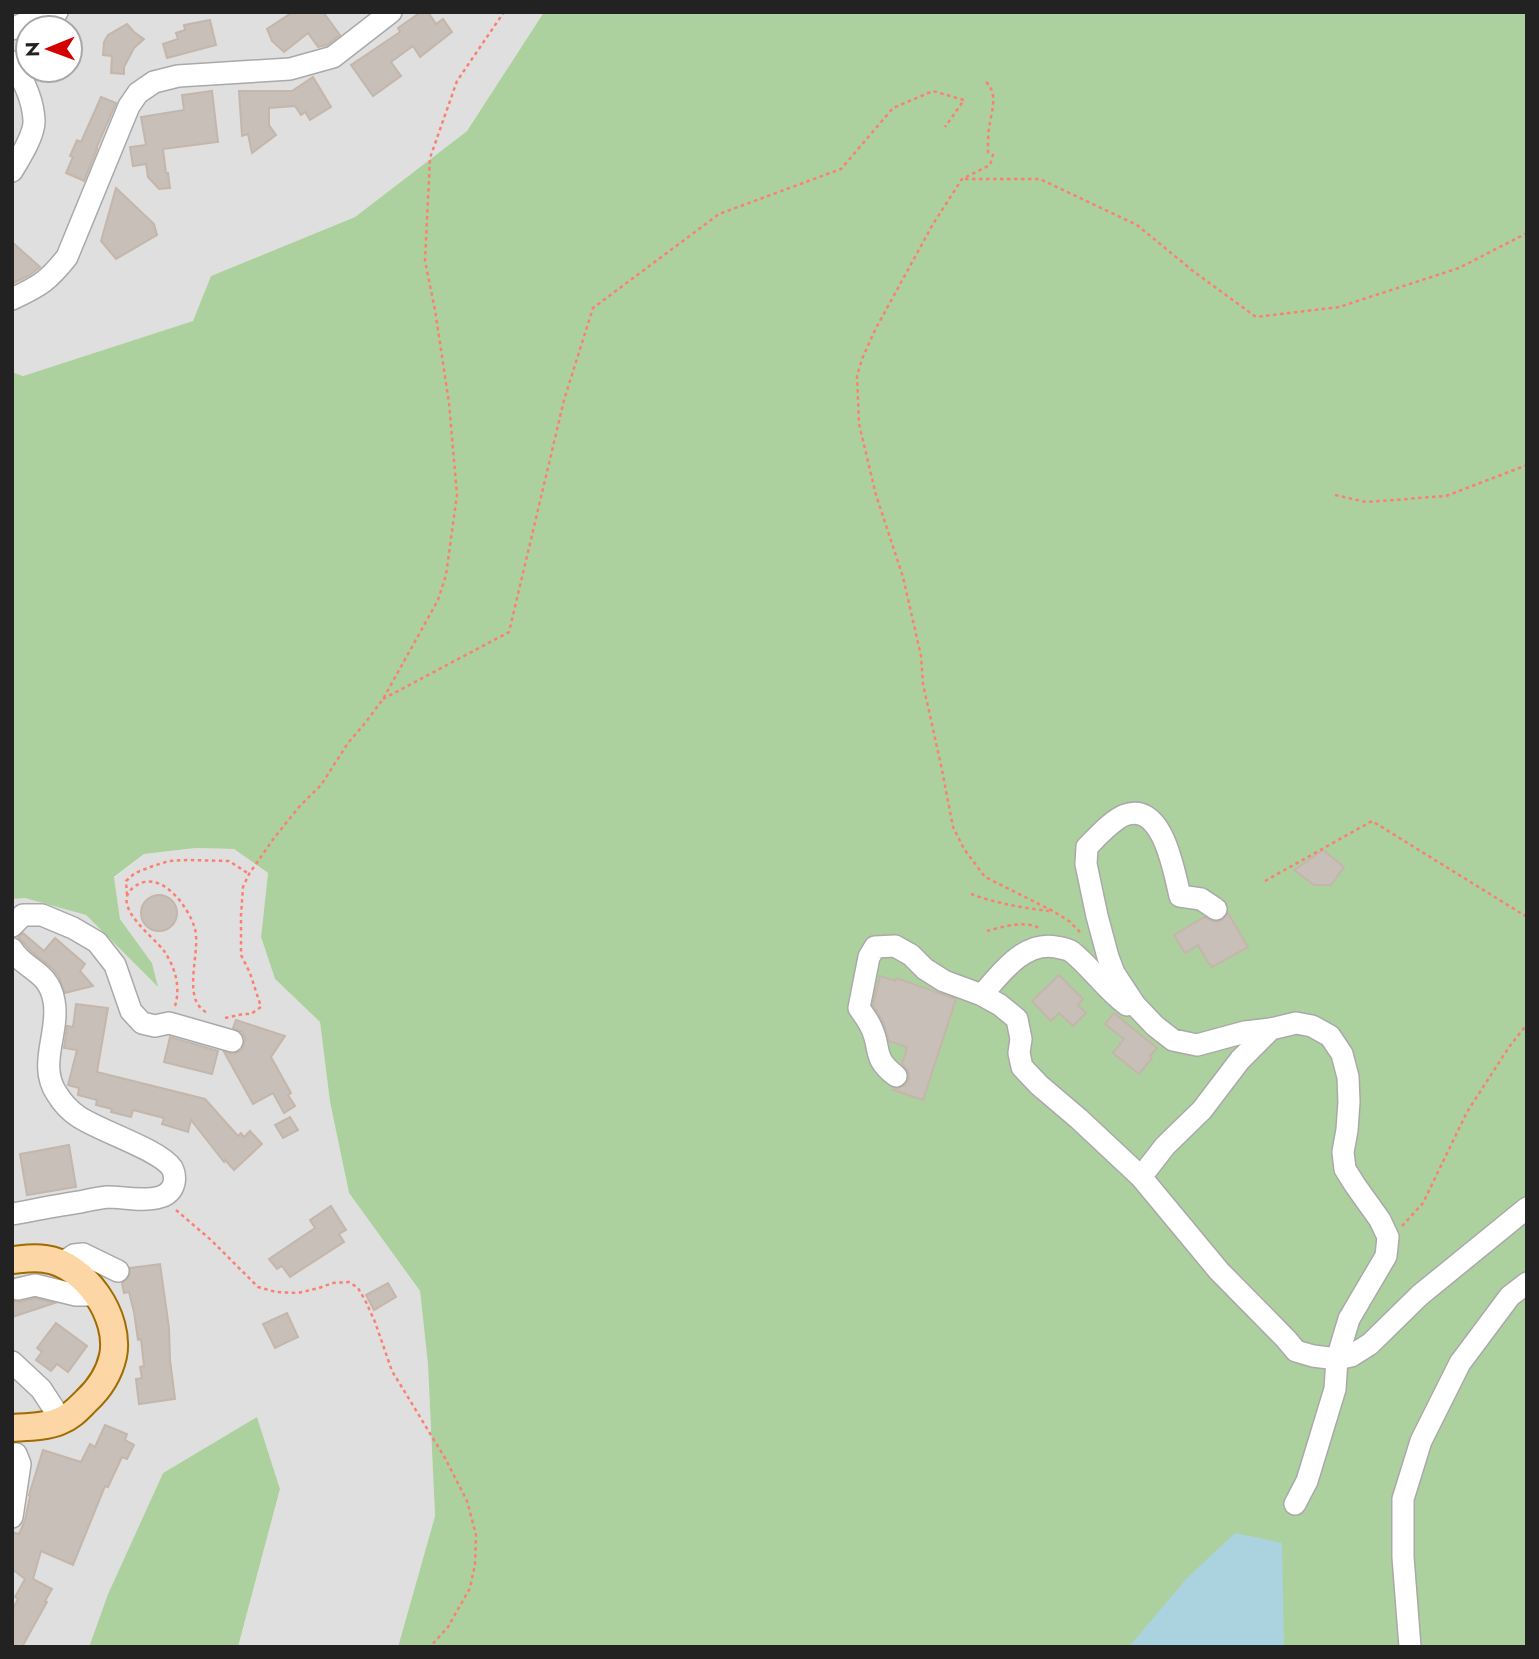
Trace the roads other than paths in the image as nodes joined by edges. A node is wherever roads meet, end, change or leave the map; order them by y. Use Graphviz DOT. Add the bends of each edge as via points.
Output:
graph roads {
  1 [pos="57,12"];
  2 [pos="391,12"];
  3 [pos="12,29"];
  4 [pos="12,62"];
  5 [pos="12,171"];
  6 [pos="12,299"];
  7 [pos="1216,909"];
  8 [pos="12,926"];
  9 [pos="12,949"];
  10 [pos="982,995"];
  11 [pos="1155,1026"];
  12 [pos="1271,1029"];
  13 [pos="232,1041"];
  14 [pos="896,1076"];
  15 [pos="1141,1177"];
  16 [pos="1527,1208"];
  17 [pos="12,1214"];
  18 [pos="12,1260"];
  19 [pos="60,1264"];
  20 [pos="118,1271"];
  21 [pos="1527,1283"];
  22 [pos="18,1289"];
  23 [pos="98,1295"];
  24 [pos="1344,1358"];
  25 [pos="12,1362"];
  26 [pos="62,1421"];
  27 [pos="12,1428"];
  28 [pos="12,1454"];
  29 [pos="1295,1504"];
  30 [pos="12,1517"];
  31 [pos="1409,1647"];
  1 -- 3 [label="street"];
  2 -- 6 [label="street" via="333,57 290,69 177,76 154,82 138,93 67,257 37,288"];
  4 -- 5 [label="street" via="26,85 35,122"];
  7 -- 11 [label="street" via="1201,899 1180,896 1166,842 1148,818 1125,815 1087,847 1097,916 1114,973"];
  8 -- 13 [label="street" via="23,915 42,915 73,928 97,942 115,965 131,1011 142,1023 184,1027"];
  9 -- 17 [label="street" via="38,971 54,1000 56,1019 48,1072 55,1092 80,1118 160,1157 175,1176 169,1193 159,1198 105,1197"];
  10 -- 11 [label="street" via="1020,956 1036,947 1054,946 1070,950 1117,998"];
  10 -- 14 [label="street" via="944,981 895,946 875,947 859,1008 873,1029 878,1056"];
  10 -- 15 [label="street" via="1017,1019 1022,1067"];
  11 -- 12 [label="street" via="1173,1040 1196,1045"];
  12 -- 15 [label="street"];
  12 -- 24 [label="street" via="1296,1023 1312,1026 1330,1036 1342,1055 1349,1101 1345,1169 1388,1237 1386,1256 1349,1319"];
  15 -- 24 [label="street" via="1219,1271 1296,1351"];
  16 -- 24 [label="street" via="1420,1295 1370,1344"];
  18 -- 19 [label="main road" via="47,1259"];
  19 -- 20 [label="street" via="83,1254"];
  19 -- 23 [label="main road" via="80,1274"];
  21 -- 31 [label="street" via="1510,1296 1460,1363 1421,1441 1403,1499"];
  22 -- 23 [label="street" via="35,1285"];
  23 -- 26 [label="main road" via="114,1337 114,1354 98,1390"];
  24 -- 29 [label="street" via="1307,1481"];
  25 -- 26 [label="street" via="41,1389"];
  26 -- 27 [label="main road"];
  28 -- 30 [label="street" via="20,1464"];
}
